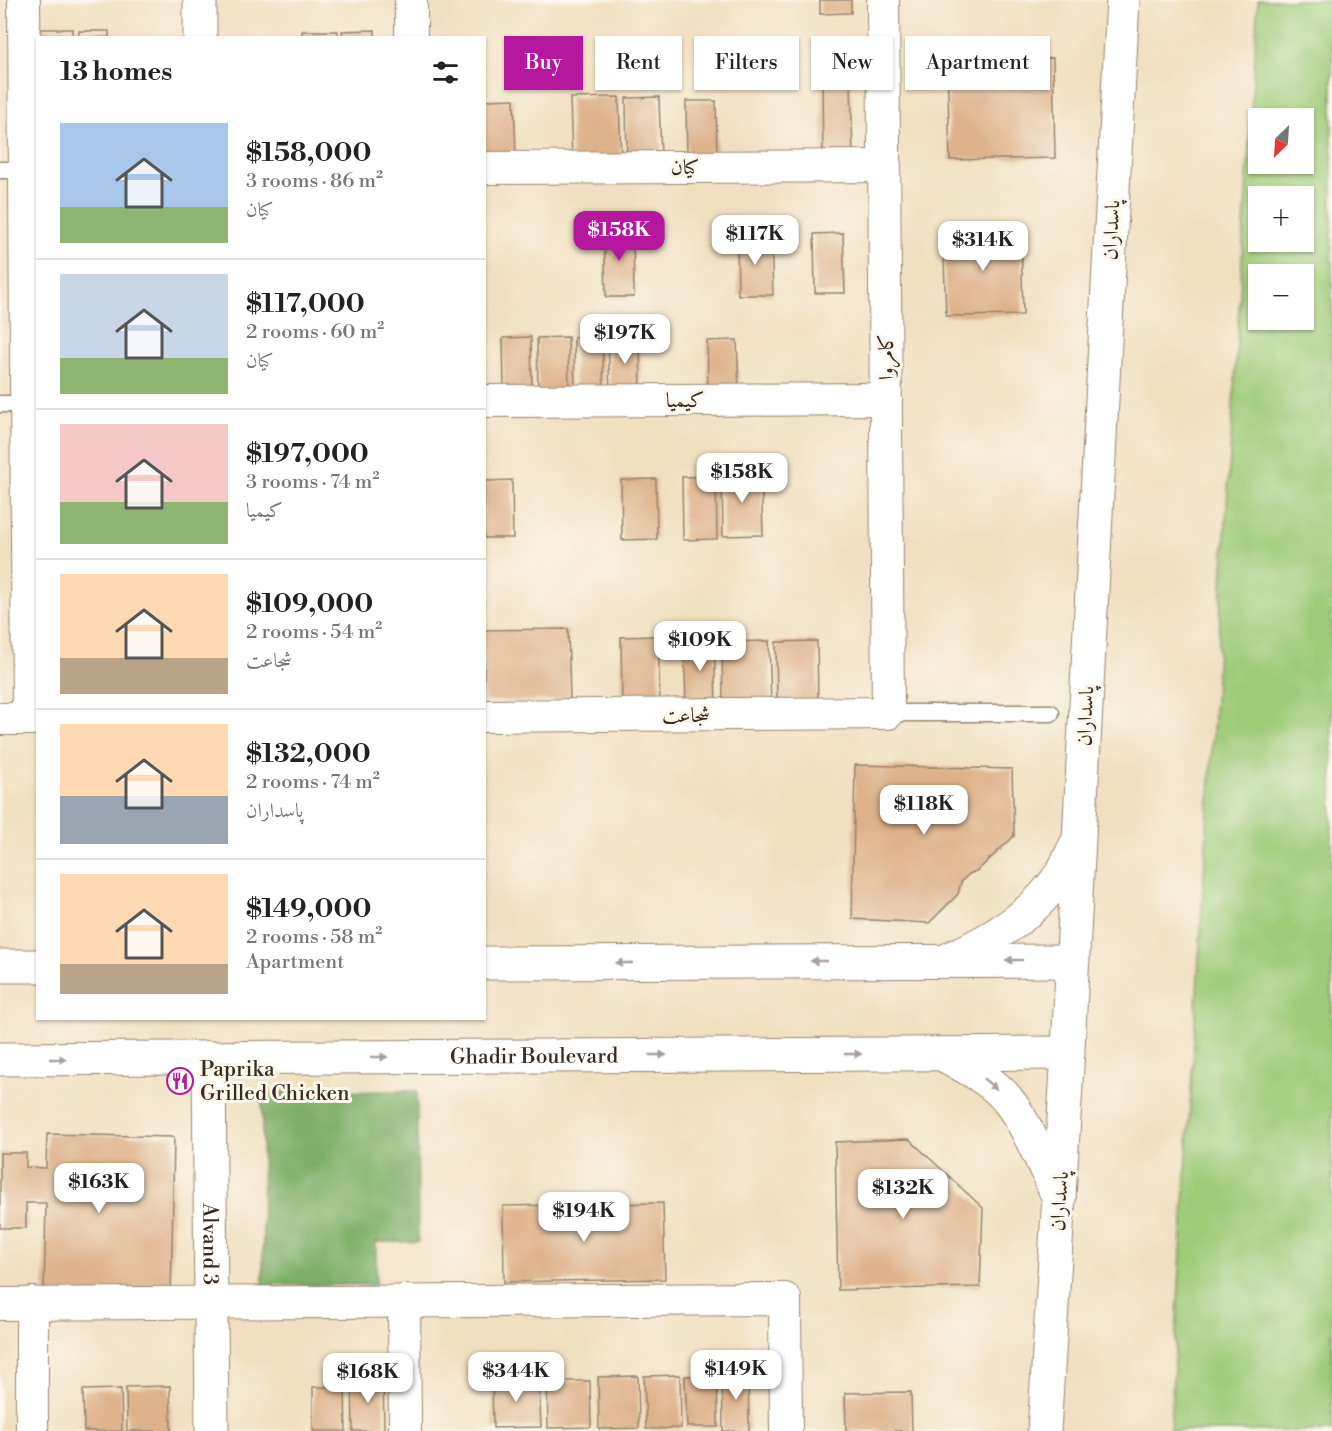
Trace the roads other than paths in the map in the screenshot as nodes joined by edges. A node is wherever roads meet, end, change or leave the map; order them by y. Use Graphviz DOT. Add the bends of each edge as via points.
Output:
graph roads {
  1 [pos="24,0"];
  2 [pos="200,0"];
  3 [pos="411,0"];
  4 [pos="884,0"];
  5 [pos="1123,0"];
  6 [pos="200,36"];
  7 [pos="411,36"];
  8 [pos="885,166"];
  9 [pos="486,168"];
  10 [pos="13,170"];
  11 [pos="886,399"];
  12 [pos="486,401"];
  13 [pos="13,404"];
  14 [pos="888,713"];
  15 [pos="1051,713"];
  16 [pos="486,716"];
  17 [pos="22,719"];
  18 [pos="1079,838"];
  19 [pos="945,960"];
  20 [pos="1072,961"];
  21 [pos="486,963"];
  22 [pos="0,966"];
  23 [pos="36,966"];
  24 [pos="940,1053"];
  25 [pos="1068,1053"];
  26 [pos="209,1058"];
  27 [pos="0,1059"];
  28 [pos="1060,1199"];
  29 [pos="404,1301"];
  30 [pos="211,1302"];
  31 [pos="0,1304"];
  32 [pos="32,1304"];
  33 [pos="32,1431"];
  34 [pos="212,1431"];
  35 [pos="405,1431"];
  36 [pos="786,1431"];
  37 [pos="1044,1431"];
  1 -- 10 [label="street"];
  2 -- 6 [label="main road"];
  3 -- 7 [label="street"];
  4 -- 8 [label="street, کامروا"];
  5 -- 18 [label="main road, پاسداران"];
  8 -- 9 [label="street, کیان"];
  8 -- 11 [label="street, کامروا"];
  10 -- 13 [label="street"];
  11 -- 12 [label="street, کیمیا"];
  11 -- 14 [label="street, کامروا"];
  13 -- 17 [label="street"];
  14 -- 15 [label="lane"];
  14 -- 16 [label="street, شجاعت"];
  18 -- 19 [label="main road" via="1062,874 1025,916 980,945"];
  18 -- 20 [label="main road, پاسداران"];
  20 -- 19 [label="main road, one-way"];
  19 -- 21 [label="main road, one-way"];
  20 -- 25 [label="main road, پاسداران"];
  22 -- 23 [label="main road"];
  24 -- 25 [label="main road, Ghadir Boulevard"];
  26 -- 24 [label="main road, Ghadir Boulevard, one-way"];
  24 -- 28 [label="main road, one-way" via="1007,1098"];
  25 -- 28 [label="main road, پاسداران"];
  27 -- 26 [label="main road, Ghadir Boulevard, one-way"];
  26 -- 30 [label="main road, Alvand 3"];
  28 -- 37 [label="main road, پاسداران"];
  29 -- 30 [label="street"];
  29 -- 35 [label="street"];
  29 -- 36 [label="street" via="785,1299"];
  30 -- 32 [label="street"];
  30 -- 34 [label="main road, Alvand 3"];
  31 -- 32 [label="street"];
  32 -- 33 [label="street"];
}
